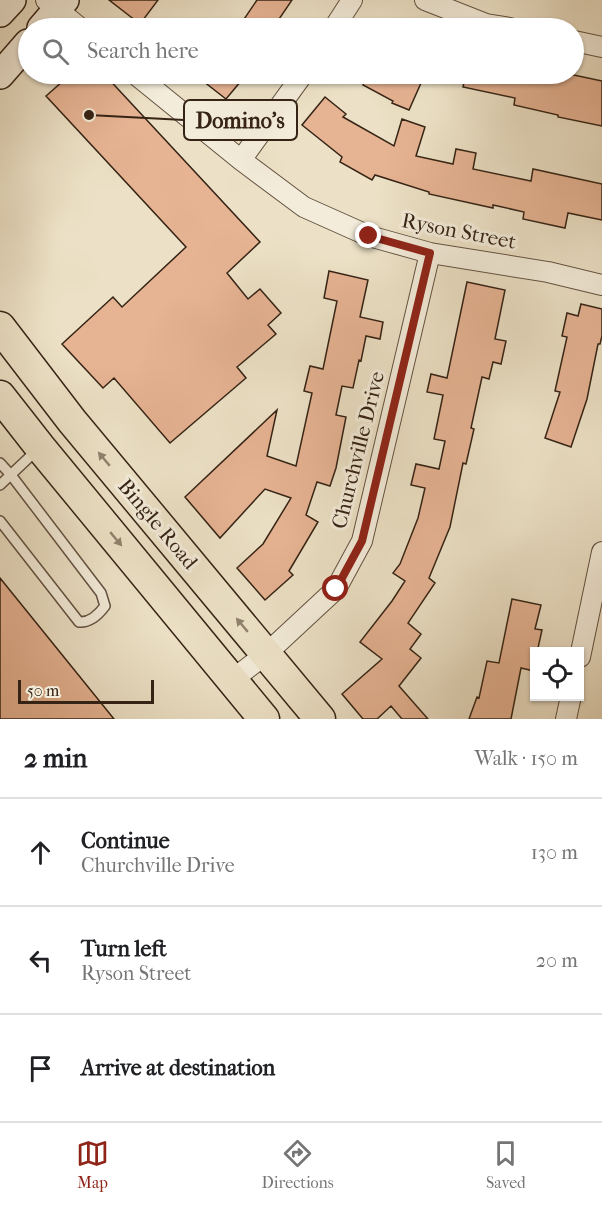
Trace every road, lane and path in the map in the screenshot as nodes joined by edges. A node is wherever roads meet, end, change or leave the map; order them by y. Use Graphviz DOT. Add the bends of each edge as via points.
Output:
graph roads {
  1 [pos="12,0"];
  2 [pos="352,0"];
  3 [pos="425,0"];
  4 [pos="0,13"];
  5 [pos="340,18"];
  6 [pos="471,18"];
  7 [pos="584,43"];
  8 [pos="602,47"];
  9 [pos="18,54"];
  10 [pos="0,75"];
  11 [pos="147,84"];
  12 [pos="296,84"];
  13 [pos="241,160"];
  14 [pos="430,253"];
  15 [pos="602,285"];
  16 [pos="0,327"];
  17 [pos="0,396"];
  18 [pos="72,421"];
  19 [pos="39,447"];
  20 [pos="0,463"];
  21 [pos="11,475"];
  22 [pos="0,485"];
  23 [pos="0,520"];
  24 [pos="602,552"];
  25 [pos="581,647"];
  26 [pos="266,654"];
  27 [pos="232,680"];
  28 [pos="570,701"];
  29 [pos="264,719"];
  30 [pos="320,719"];
  31 [pos="566,719"];
  1 -- 4 [label="main road"];
  2 -- 5 [label="street"];
  3 -- 6 [label="street"];
  7 -- 8 [label="street"];
  9 -- 10 [label="main road"];
  11 -- 13 [label="street, Ryson Street"];
  12 -- 13 [label="street"];
  13 -- 14 [label="street, Ryson Street" via="304,207 369,236"];
  14 -- 15 [label="street, Ryson Street"];
  14 -- 26 [label="street, Churchville Drive" via="362,541 336,589"];
  16 -- 18 [label="main road, Bingle Road"];
  17 -- 19 [label="main road, Bingle Road"];
  18 -- 19 [label="main road"];
  26 -- 18 [label="main road, Bingle Road, one-way"];
  19 -- 21 [label="lane"];
  19 -- 27 [label="main road, Bingle Road, one-way"];
  20 -- 21 [label="lane"];
  21 -- 22 [label="lane"];
  21 -- 23 [label="lane" via="101,593 105,606 100,614 79,622"];
  24 -- 25 [label="street"];
  26 -- 27 [label="street, Churchville Drive"];
  26 -- 30 [label="main road, Bingle Road"];
  27 -- 29 [label="main road, Bingle Road"];
  28 -- 31 [label="street"];
}
